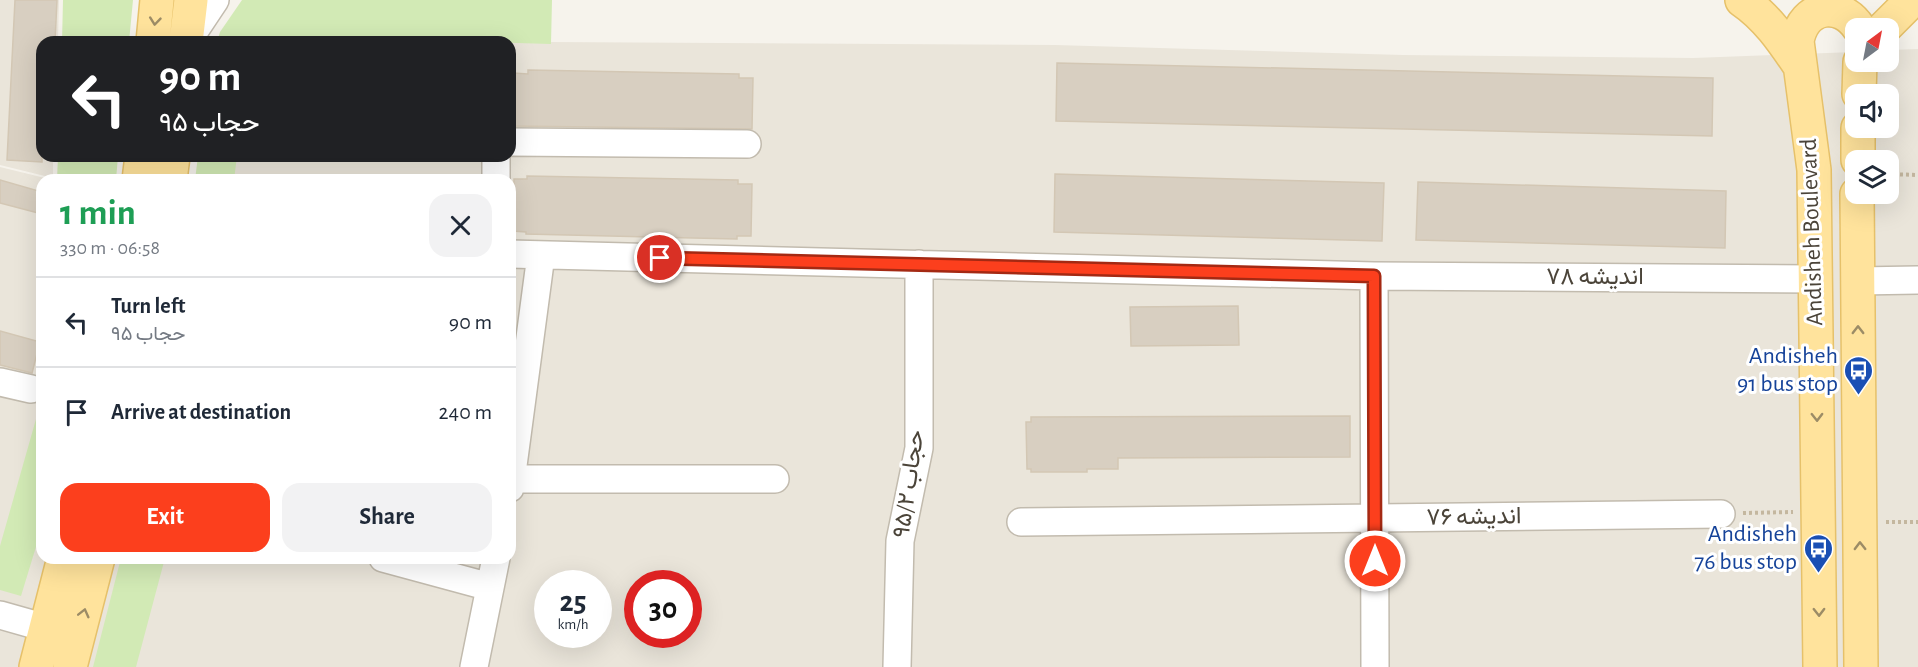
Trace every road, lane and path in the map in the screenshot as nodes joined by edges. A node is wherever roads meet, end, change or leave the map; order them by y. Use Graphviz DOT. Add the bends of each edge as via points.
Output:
graph roads {
  1 [pos="158,0"];
  2 [pos="191,0"];
  3 [pos="215,0"];
  4 [pos="1742,0"];
  5 [pos="1912,0"];
  6 [pos="1853,18"];
  7 [pos="1894,18"];
  8 [pos="154,36"];
  9 [pos="188,36"];
  10 [pos="191,36"];
  11 [pos="1800,66"];
  12 [pos="516,142"];
  13 [pos="747,144"];
  14 [pos="1899,174"];
  15 [pos="1918,175"];
  16 [pos="1857,204"];
  17 [pos="516,254"];
  18 [pos="541,255"];
  19 [pos="919,264"];
  20 [pos="1374,276"];
  21 [pos="1815,279"];
  22 [pos="1858,280"];
  23 [pos="1918,280"];
  24 [pos="0,382"];
  25 [pos="31,389"];
  26 [pos="516,445"];
  27 [pos="775,479"];
  28 [pos="516,483"];
  29 [pos="1818,511"];
  30 [pos="1722,514"];
  31 [pos="1375,518"];
  32 [pos="1021,522"];
  33 [pos="1859,522"];
  34 [pos="1918,522"];
  35 [pos="62,564"];
  36 [pos="96,564"];
  37 [pos="405,564"];
  38 [pos="495,564"];
  39 [pos="490,587"];
  40 [pos="0,615"];
  41 [pos="46,628"];
  42 [pos="36,667"];
  43 [pos="70,667"];
  44 [pos="474,667"];
  45 [pos="897,667"];
  46 [pos="1375,667"];
  47 [pos="1820,667"];
  48 [pos="1861,667"];
  1 -- 8 [label="main road, one-way"];
  2 -- 9 [label="main road"];
  3 -- 10 [label="street"];
  4 -- 11 [label="main road, Andisheh Boulevard" via="1778,34"];
  5 -- 7 [label="main road"];
  6 -- 11 [label="main road" via="1830,8 1807,17 1797,40"];
  11 -- 21 [label="main road, Andisheh Boulevard" via="1814,170"];
  12 -- 13 [label="street"];
  14 -- 15 [label="path"];
  16 -- 22 [label="main road, Andisheh Boulevard"];
  17 -- 18 [label="street, اندیشه ۷۸"];
  18 -- 19 [label="street, اندیشه ۷۸"];
  18 -- 26 [label="street"];
  19 -- 20 [label="street, اندیشه ۷۸"];
  19 -- 45 [label="street, حجاب ۹۵/۲" via="919,448 900,541"];
  20 -- 21 [label="street, اندیشه ۷۸"];
  20 -- 31 [label="street"];
  21 -- 29 [label="main road, Andisheh Boulevard, one-way"];
  22 -- 23 [label="street"];
  33 -- 22 [label="main road, Andisheh Boulevard, one-way"];
  24 -- 25 [label="street"];
  27 -- 28 [label="street"];
  29 -- 30 [label="path"];
  29 -- 47 [label="main road, Andisheh Boulevard, one-way"];
  30 -- 31 [label="street, اندیشه ۷۶"];
  31 -- 32 [label="street, اندیشه ۷۶"];
  31 -- 46 [label="street"];
  33 -- 34 [label="path"];
  48 -- 33 [label="main road, Andisheh Boulevard, one-way"];
  35 -- 41 [label="main road"];
  43 -- 36 [label="main road, one-way"];
  37 -- 39 [label="street"];
  38 -- 39 [label="street"];
  39 -- 44 [label="street"];
  40 -- 41 [label="street"];
  41 -- 42 [label="main road"];
}
